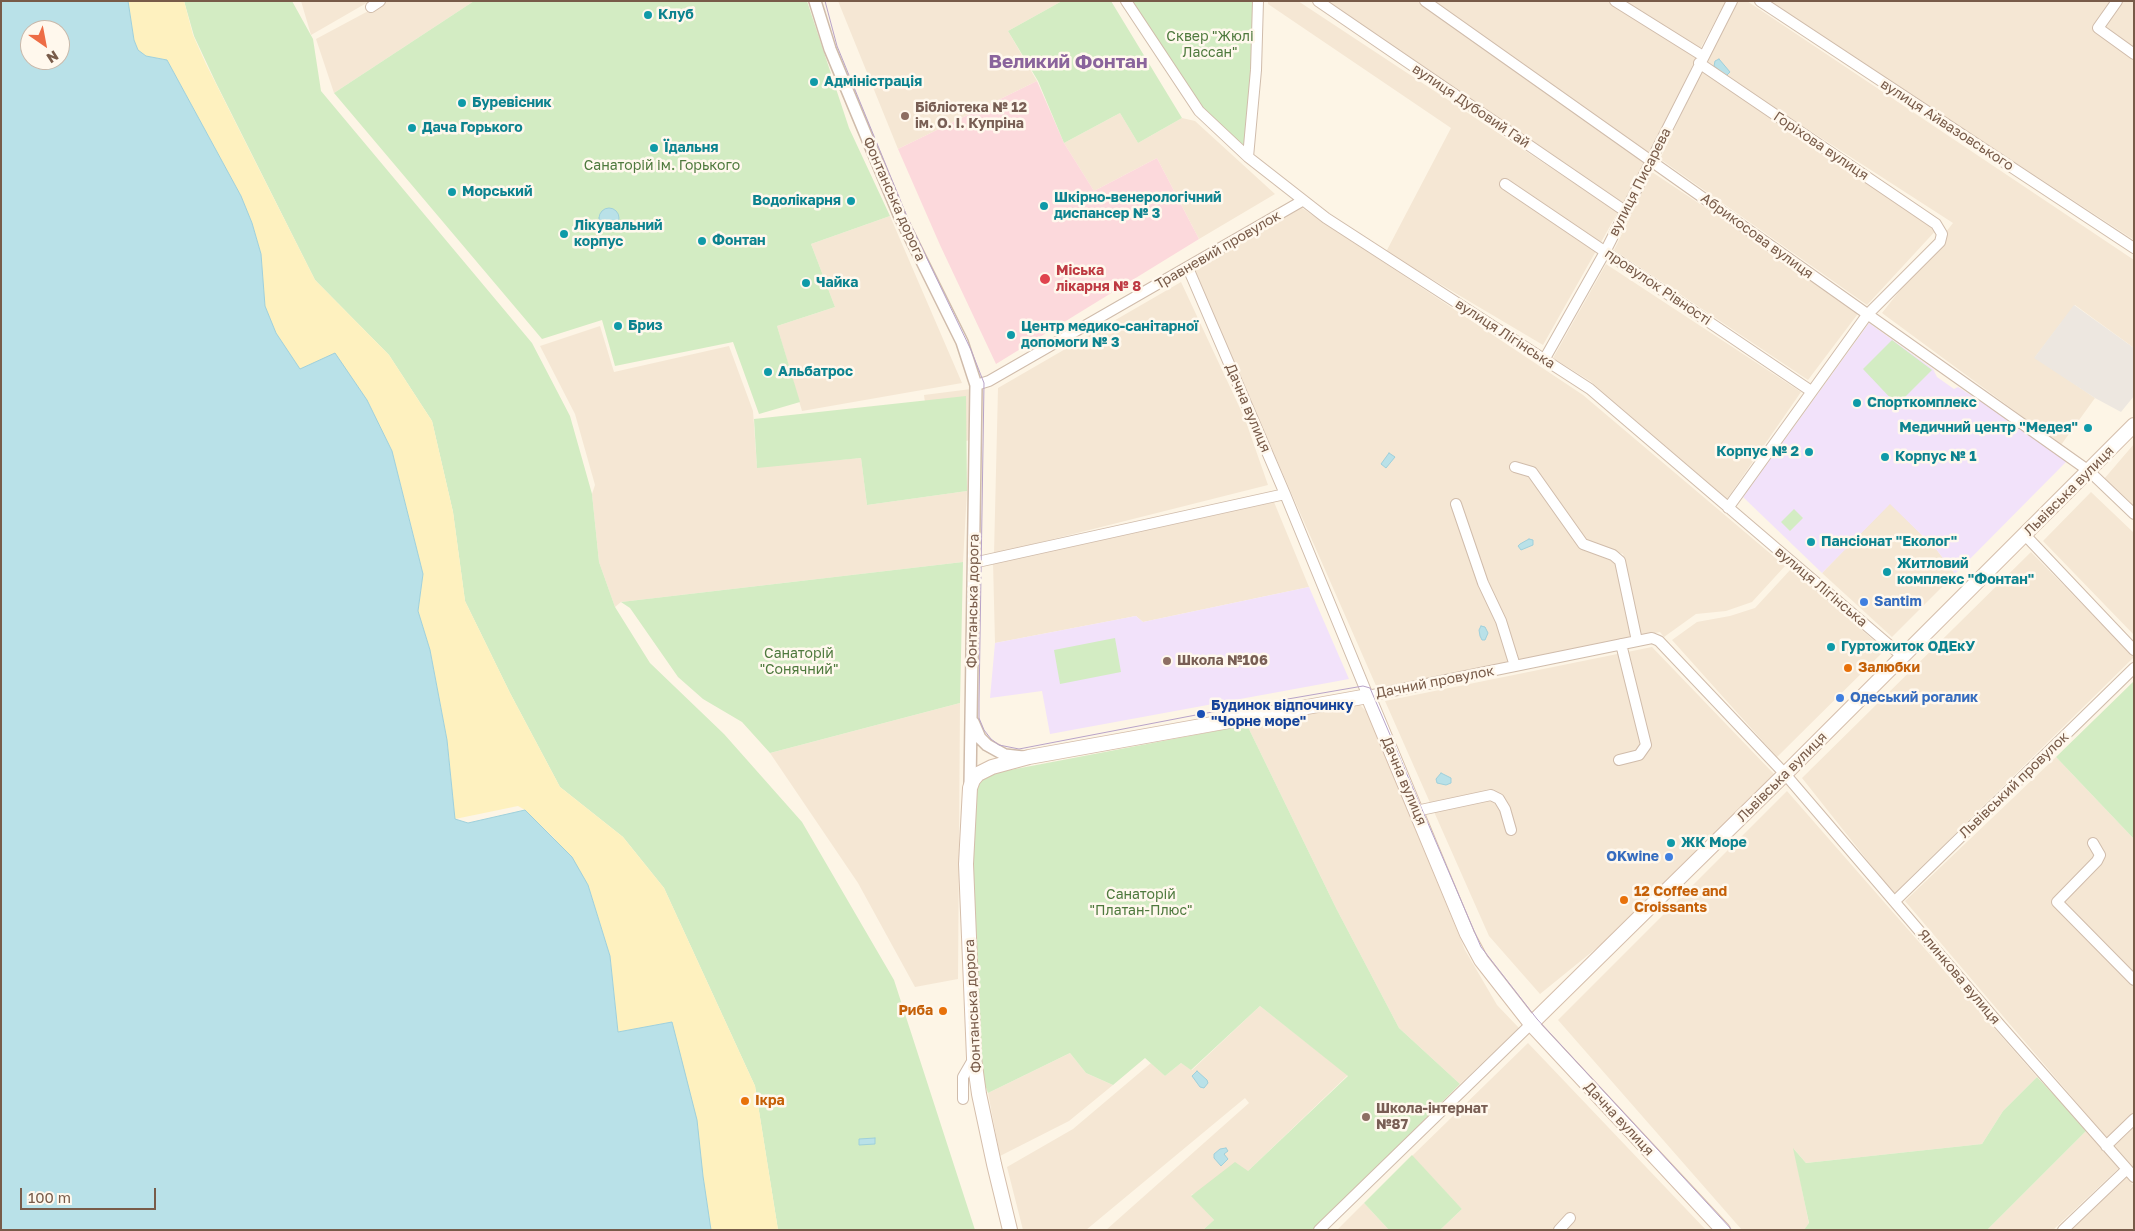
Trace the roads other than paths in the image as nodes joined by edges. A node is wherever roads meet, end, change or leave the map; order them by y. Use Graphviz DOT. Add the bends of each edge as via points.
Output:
graph roads {
  1 [pos="815,1"];
  2 [pos="1126,1"];
  3 [pos="1258,1"];
  4 [pos="1318,1"];
  5 [pos="1425,1"];
  6 [pos="1615,1"];
  7 [pos="1732,1"];
  8 [pos="1760,1"];
  9 [pos="2117,1"];
  10 [pos="2134,54"];
  11 [pos="1701,60"];
  12 [pos="1248,157"];
  13 [pos="1652,160"];
  14 [pos="1505,184"];
  15 [pos="1302,201"];
  16 [pos="1625,211"];
  17 [pos="2134,248"];
  18 [pos="1605,252"];
  19 [pos="1188,268"];
  20 [pos="1867,315"];
  21 [pos="1544,360"];
  22 [pos="976,385"];
  23 [pos="1811,391"];
  24 [pos="2134,425"];
  25 [pos="1515,467"];
  26 [pos="2089,471"];
  27 [pos="1285,494"];
  28 [pos="1456,504"];
  29 [pos="1728,508"];
  30 [pos="2134,514"];
  31 [pos="2025,535"];
  32 [pos="973,563"];
  33 [pos="1637,641"];
  34 [pos="1621,644"];
  35 [pos="2134,650"];
  36 [pos="1902,656"];
  37 [pos="1515,666"];
  38 [pos="2134,668"];
  39 [pos="1368,696"];
  40 [pos="971,716"];
  41 [pos="1030,757"];
  42 [pos="1619,760"];
  43 [pos="1786,774"];
  44 [pos="970,788"];
  45 [pos="1416,811"];
  46 [pos="1512,830"];
  47 [pos="2094,843"];
  48 [pos="1895,901"];
  49 [pos="2134,980"];
  50 [pos="1531,1024"];
  51 [pos="974,1058"];
  52 [pos="964,1099"];
  53 [pos="2134,1119"];
  54 [pos="2106,1146"];
  55 [pos="2130,1173"];
  56 [pos="1570,1218"];
  57 [pos="1010,1230"];
  58 [pos="1319,1230"];
  59 [pos="1559,1230"];
  60 [pos="1723,1230"];
  61 [pos="2063,1230"];
  1 -- 22 [label="street, Фонтанська дорога" via="830,49 900,218 962,342"];
  2 -- 12 [label="street, вулиця Лігінська" via="1199,111"];
  3 -- 12 [label="street"];
  4 -- 16 [label="street, вулиця Дубовий Гай"];
  5 -- 13 [label="street, Абрикосова вулиця"];
  6 -- 11 [label="street, Горіхова вулиця"];
  7 -- 11 [label="street, вулиця Писарева"];
  8 -- 17 [label="street, вулиця Айвазовського"];
  9 -- 10 [label="street" via="2098,28"];
  11 -- 13 [label="street, вулиця Писарева"];
  11 -- 20 [label="street, Горіхова вулиця" via="1941,230 1940,242"];
  12 -- 15 [label="street, вулиця Лігінська"];
  13 -- 16 [label="street, вулиця Писарева"];
  13 -- 20 [label="street, Абрикосова вулиця"];
  14 -- 18 [label="street, провулок Рівності"];
  15 -- 19 [label="street, Травневий провулок"];
  15 -- 21 [label="street, вулиця Лігінська"];
  16 -- 18 [label="street, вулиця Писарева"];
  18 -- 21 [label="street, вулиця Писарева"];
  18 -- 23 [label="street, провулок Рівності"];
  19 -- 22 [label="street, Травневий провулок" via="989,381"];
  19 -- 27 [label="street, Дачна вулиця"];
  20 -- 23 [label="street"];
  20 -- 26 [label="street, Абрикосова вулиця"];
  21 -- 29 [label="street, вулиця Лігінська" via="1590,389"];
  22 -- 32 [label="street, Фонтанська дорога"];
  23 -- 29 [label="street"];
  24 -- 26 [label="main road, Львівська вулиця"];
  25 -- 33 [label="street" via="1532,472 1583,544 1613,554 1620,561"];
  26 -- 30 [label="street, Абрикосова вулиця"];
  26 -- 31 [label="main road, Львівська вулиця"];
  27 -- 32 [label="street"];
  27 -- 39 [label="street, Дачна вулиця"];
  28 -- 37 [label="street"];
  29 -- 36 [label="street, вулиця Лігінська"];
  31 -- 35 [label="street"];
  31 -- 36 [label="main road, Львівська вулиця"];
  32 -- 40 [label="street, Фонтанська дорога"];
  33 -- 34 [label="street, Дачний провулок"];
  33 -- 43 [label="street, Дачний провулок" via="1652,638 1659,641"];
  34 -- 37 [label="street, Дачний провулок"];
  34 -- 42 [label="street" via="1646,745 1639,755"];
  36 -- 43 [label="main road, Львівська вулиця"];
  37 -- 39 [label="street, Дачний провулок"];
  38 -- 48 [label="street, Львівський провулок"];
  39 -- 41 [label="main road, Дачний провулок"];
  39 -- 45 [label="main road, Дачна вулиця"];
  40 -- 41 [label="street, Дачний провулок" via="975,730 986,745 1004,755"];
  40 -- 44 [label="street, Фонтанська дорога"];
  41 -- 44 [label="main road, Дачний провулок" via="985,770 978,774"];
  43 -- 48 [label="street, Ялинкова вулиця"];
  43 -- 50 [label="main road, Львівська вулиця"];
  44 -- 51 [label="main road, Фонтанська дорога" via="966,864"];
  45 -- 46 [label="street" via="1491,795 1499,799"];
  45 -- 50 [label="main road, Дачна вулиця" via="1481,960"];
  47 -- 49 [label="street" via="2100,855 2097,861 2057,902"];
  48 -- 54 [label="street, Ялинкова вулиця"];
  50 -- 58 [label="street, Львівська вулиця"];
  50 -- 60 [label="main road, Дачна вулиця"];
  51 -- 52 [label="street" via="962,1077"];
  51 -- 57 [label="main road, Фонтанська дорога"];
  53 -- 54 [label="street"];
  54 -- 55 [label="street, Ялинкова вулиця"];
  55 -- 61 [label="street"];
  56 -- 59 [label="street"];
}
